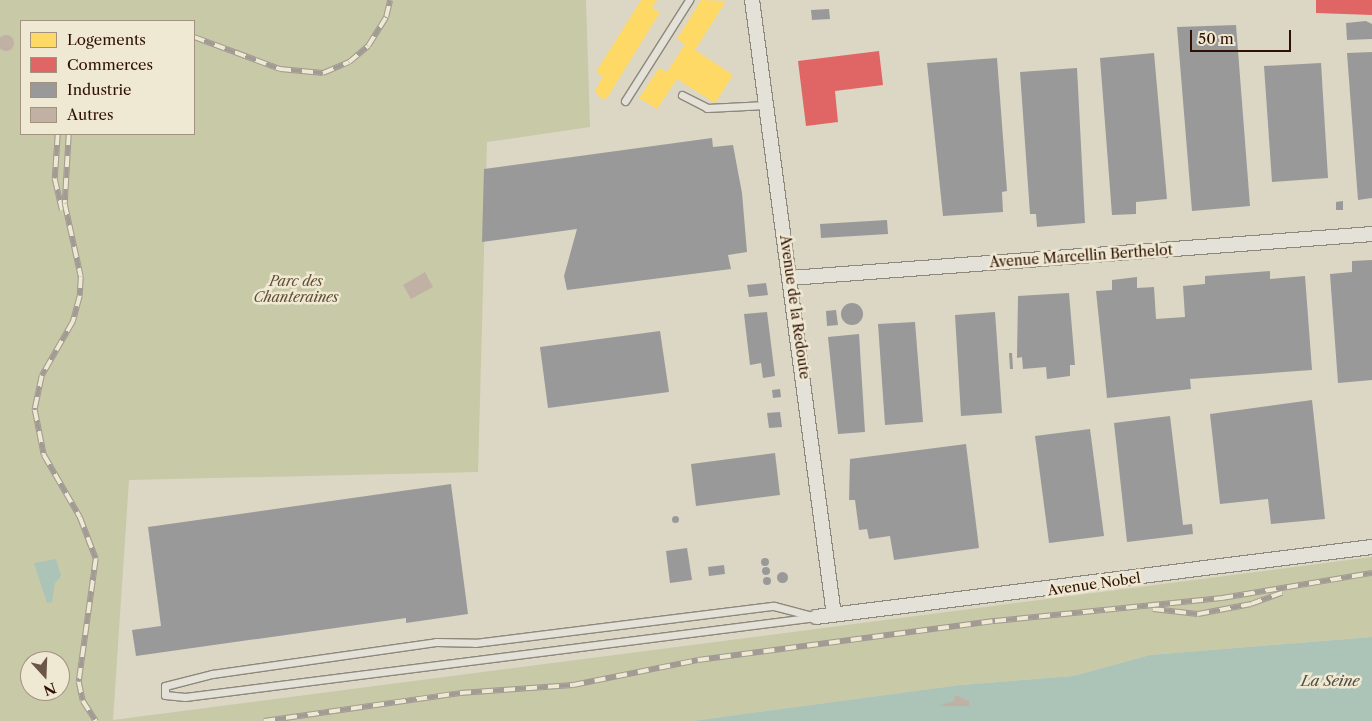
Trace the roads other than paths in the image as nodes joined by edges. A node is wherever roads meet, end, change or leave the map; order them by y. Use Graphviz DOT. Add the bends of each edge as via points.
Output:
graph roads {
  1 [pos="689,0"];
  2 [pos="752,0"];
  3 [pos="682,95"];
  4 [pos="625,101"];
  5 [pos="767,105"];
  6 [pos="1372,234"];
  7 [pos="790,278"];
  8 [pos="1372,547"];
  9 [pos="834,615"];
  10 [pos="816,617"];
  1 -- 4 [label="lane"];
  2 -- 5 [label="street, Avenue de la Redoute"];
  3 -- 5 [label="lane" via="707,108"];
  5 -- 7 [label="street, Avenue de la Redoute"];
  6 -- 7 [label="street, Avenue Marcellin Berthelot"];
  7 -- 9 [label="street, Avenue de la Redoute"];
  8 -- 9 [label="street, Avenue Nobel"];
  9 -- 10 [label="street, Avenue Nobel"];
  10 -- 10 [label="lane" via="195,696 166,695 165,686 212,674 436,642 475,643 774,606"];
}
